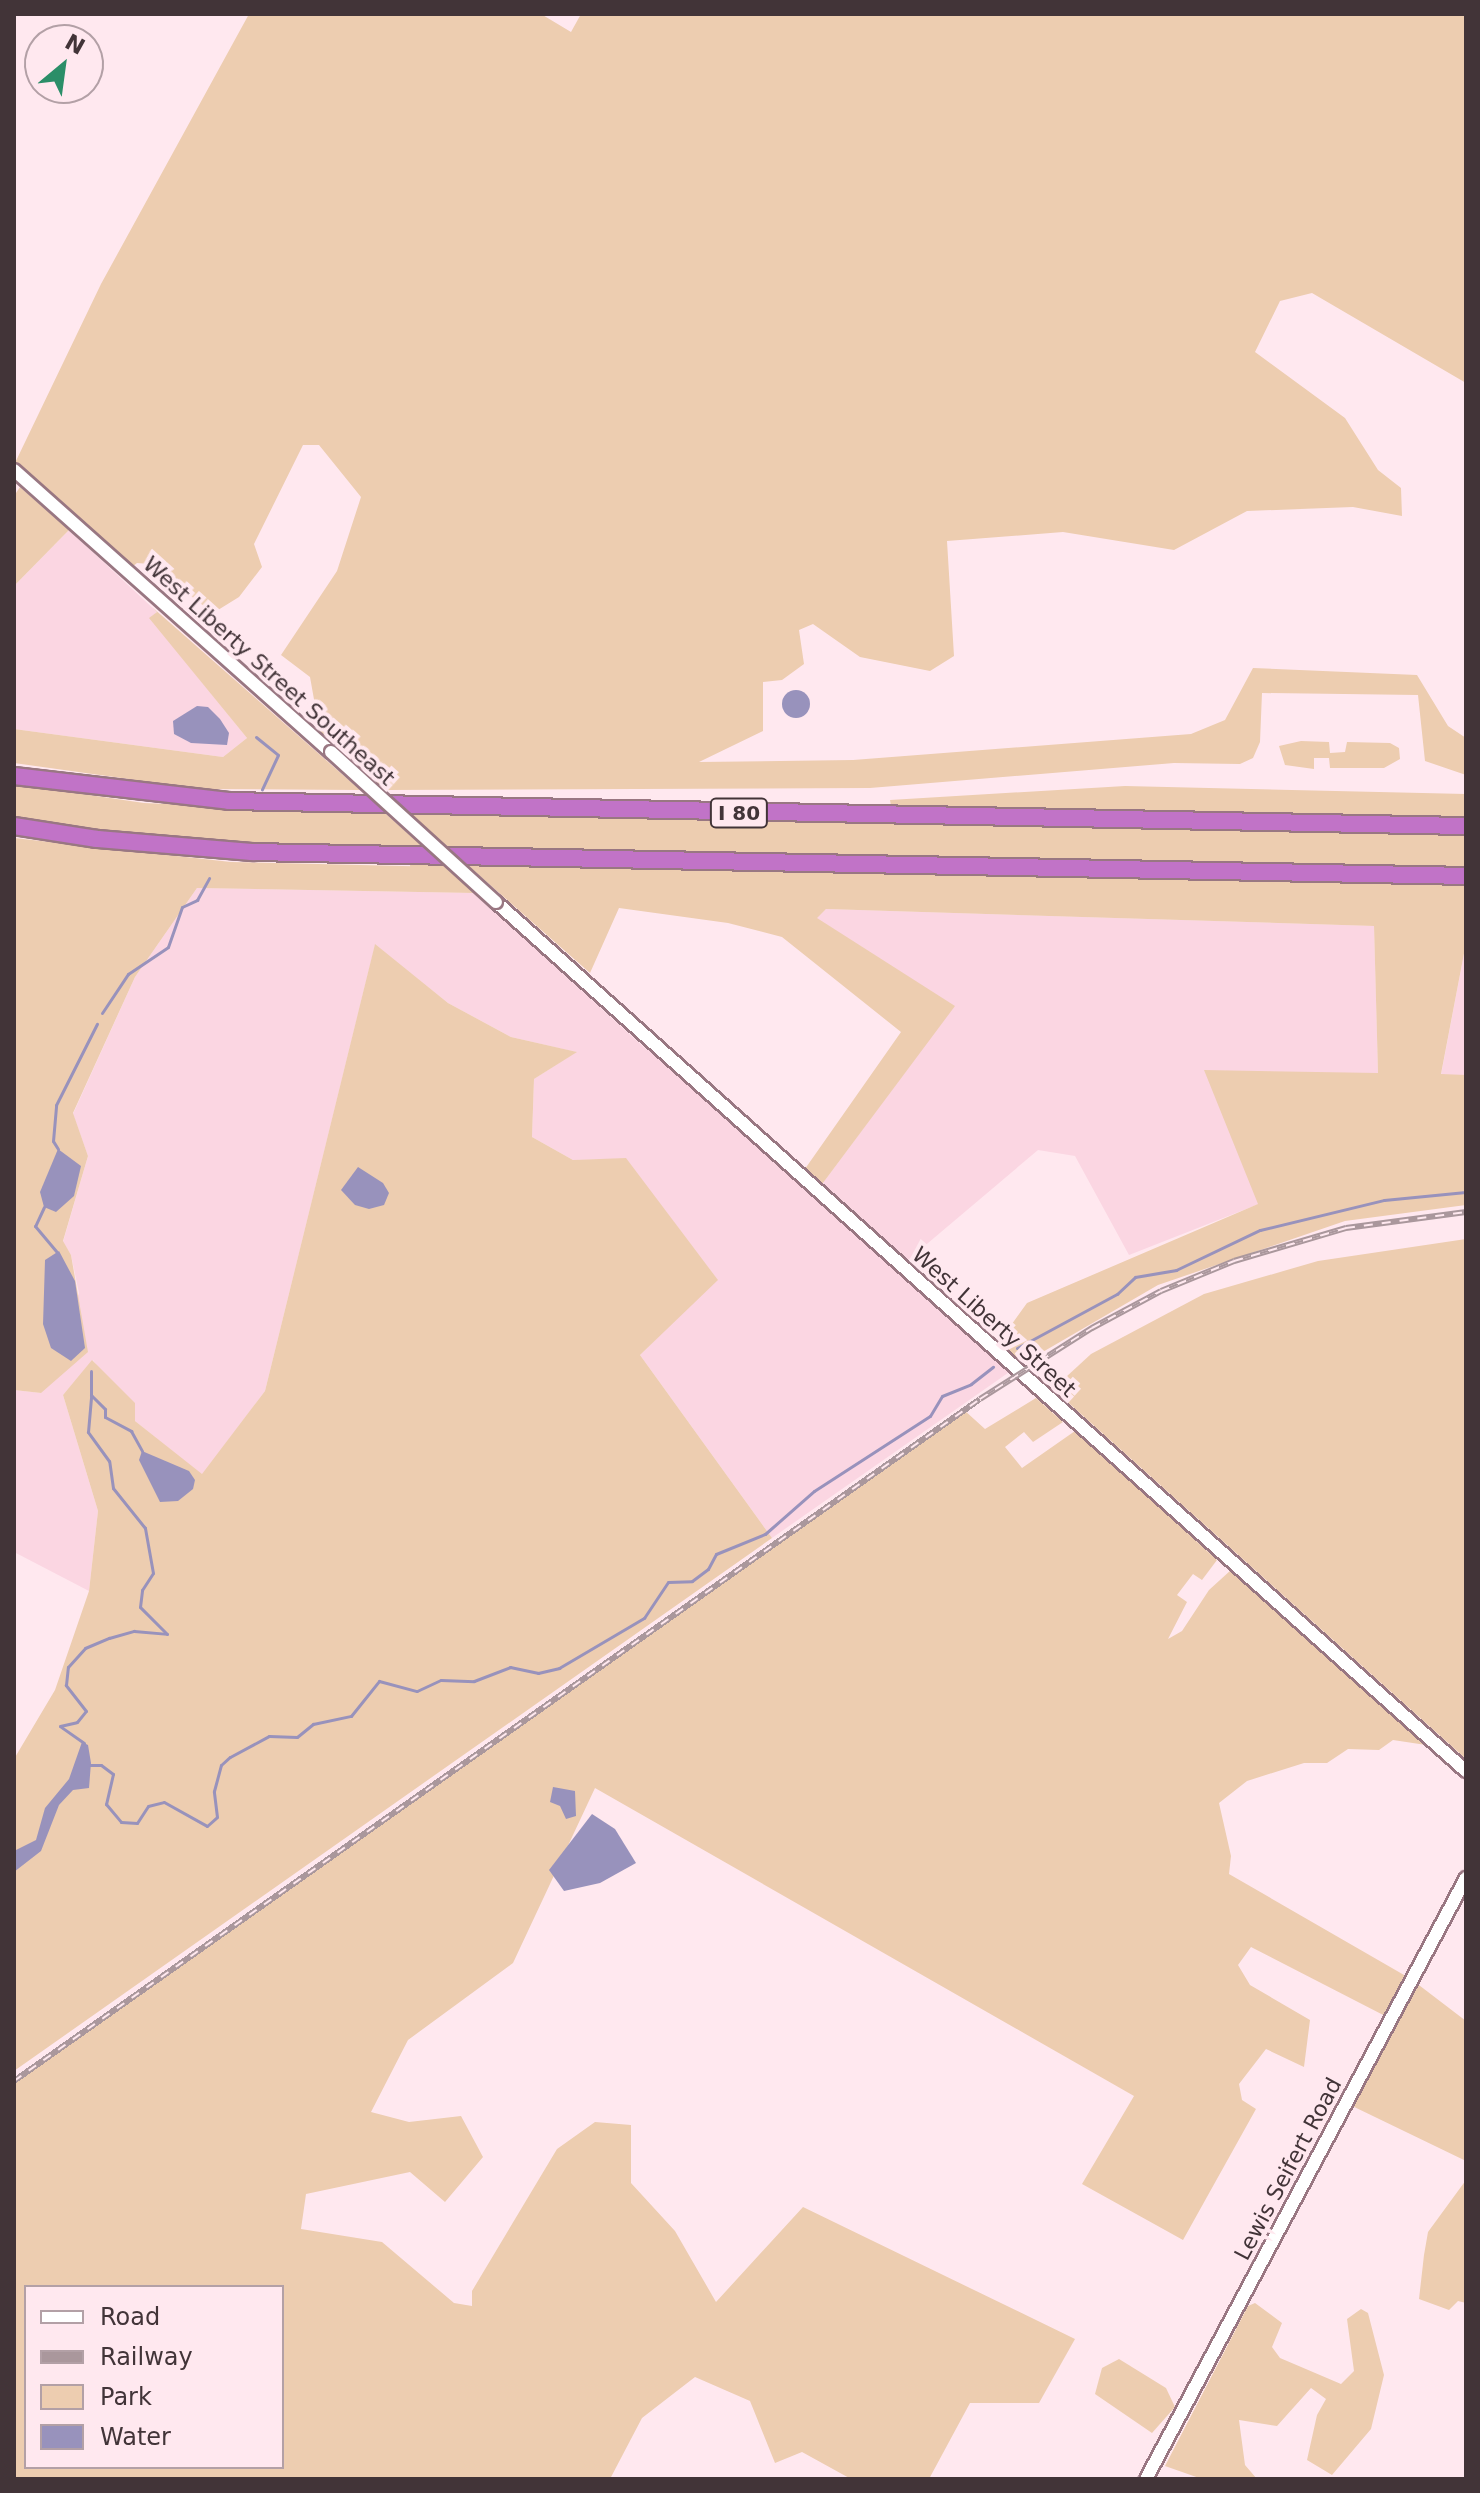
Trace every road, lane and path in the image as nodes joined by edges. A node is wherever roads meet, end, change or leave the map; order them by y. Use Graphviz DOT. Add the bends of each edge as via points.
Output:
graph roads {
  1 [pos="14,470"];
  2 [pos="14,776"];
  3 [pos="14,826"];
  4 [pos="1466,826"];
  5 [pos="1466,876"];
  6 [pos="496,902"];
  7 [pos="1466,1771"];
  8 [pos="1466,1878"];
  9 [pos="1146,2479"];
  1 -- 6 [label="main road, West Liberty Street Southeast, bridge"];
  2 -- 4 [label="highway, I 80" via="229,801"];
  3 -- 5 [label="highway" via="252,852"];
  6 -- 7 [label="main road, West Liberty Street"];
  8 -- 9 [label="main road, Lewis Seifert Road"];
}
